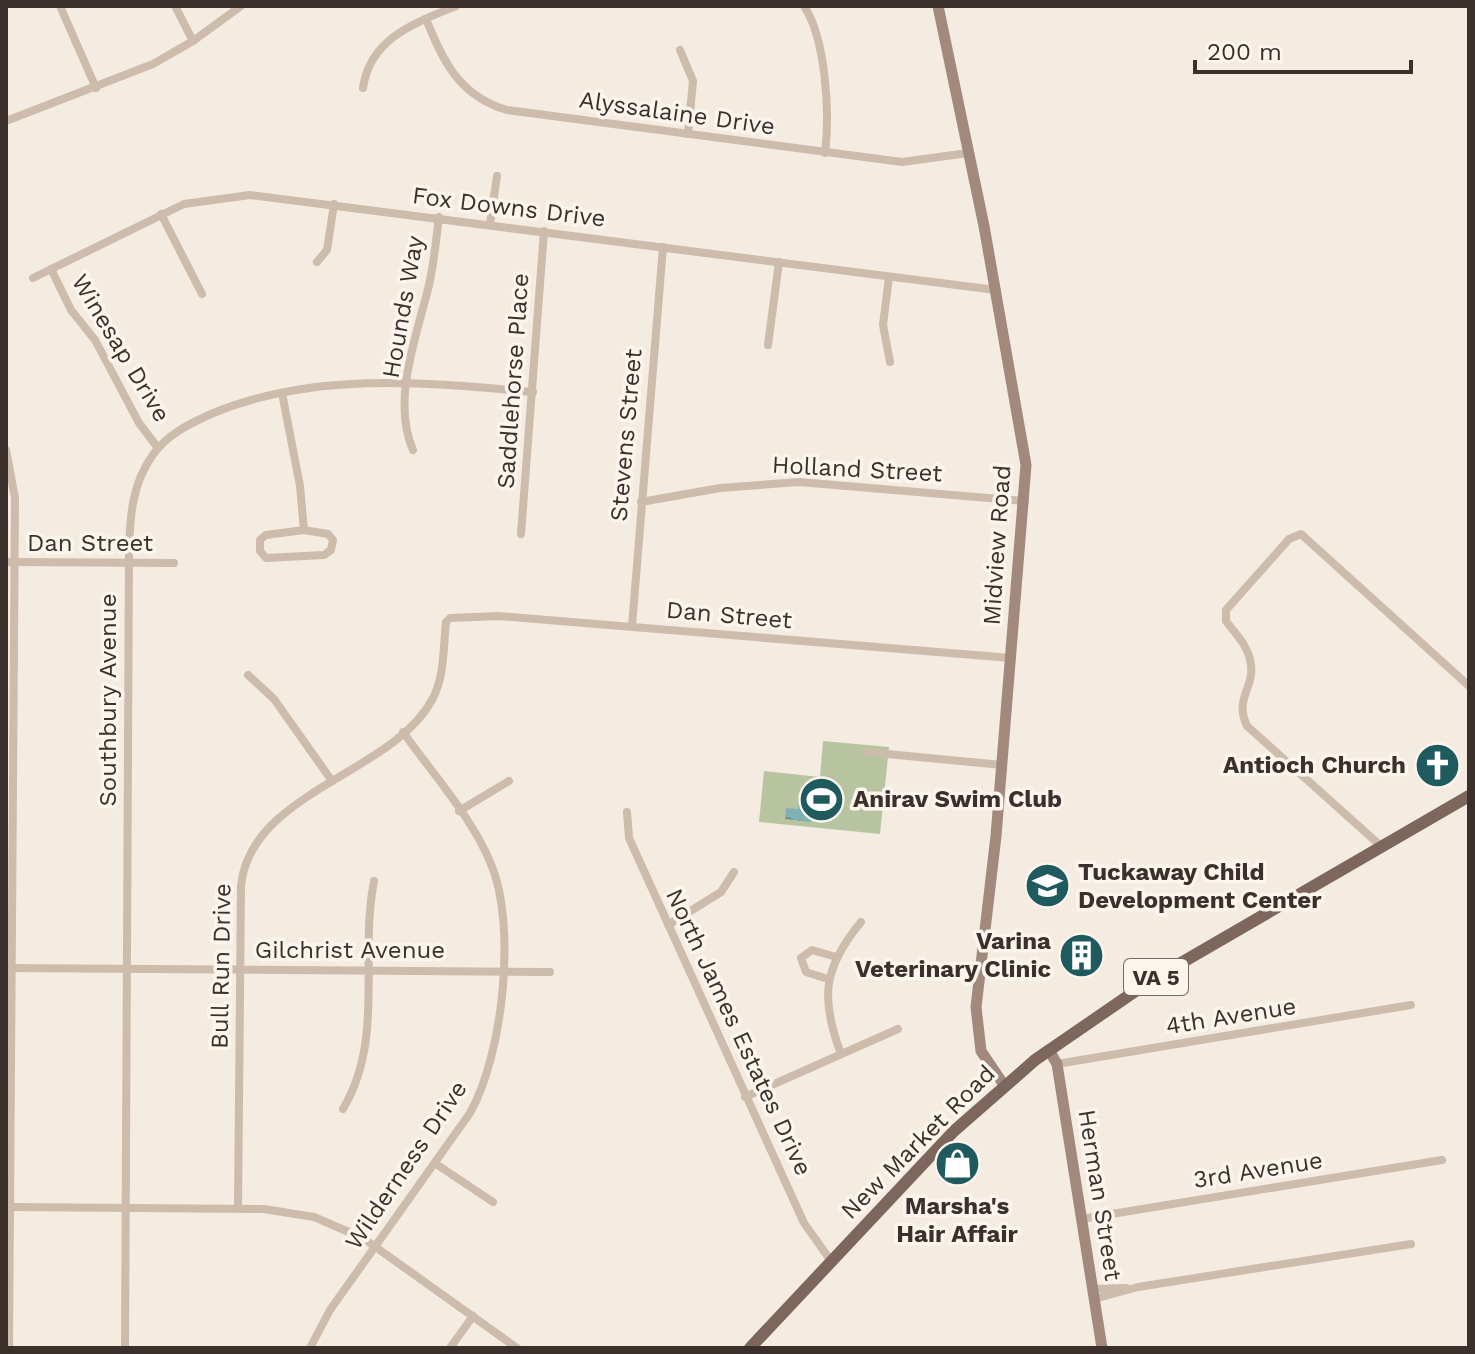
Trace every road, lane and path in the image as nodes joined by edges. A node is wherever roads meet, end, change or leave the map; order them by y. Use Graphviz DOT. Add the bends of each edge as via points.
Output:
graph roads {
  1 [pos="60,6"];
  2 [pos="175,6"];
  3 [pos="241,6"];
  4 [pos="456,6"];
  5 [pos="804,6"];
  6 [pos="938,6"];
  7 [pos="426,19"];
  8 [pos="193,41"];
  9 [pos="680,50"];
  10 [pos="96,88"];
  11 [pos="363,88"];
  12 [pos="6,121"];
  13 [pos="688,134"];
  14 [pos="825,153"];
  15 [pos="968,153"];
  16 [pos="497,176"];
  17 [pos="334,204"];
  18 [pos="161,214"];
  19 [pos="439,217"];
  20 [pos="490,224"];
  21 [pos="544,231"];
  22 [pos="663,247"];
  23 [pos="317,262"];
  24 [pos="779,262"];
  25 [pos="51,269"];
  26 [pos="889,277"];
  27 [pos="33,278"];
  28 [pos="996,290"];
  29 [pos="202,294"];
  30 [pos="768,345"];
  31 [pos="890,362"];
  32 [pos="408,384"];
  33 [pos="533,392"];
  34 [pos="282,393"];
  35 [pos="158,448"];
  36 [pos="6,450"];
  37 [pos="413,450"];
  38 [pos="1025,501"];
  39 [pos="641,502"];
  40 [pos="304,530"];
  41 [pos="521,534"];
  42 [pos="10,562"];
  43 [pos="129,562"];
  44 [pos="174,563"];
  45 [pos="446,623"];
  46 [pos="632,626"];
  47 [pos="1011,658"];
  48 [pos="248,675"];
  49 [pos="1469,686"];
  50 [pos="403,732"];
  51 [pos="866,752"];
  52 [pos="1002,765"];
  53 [pos="332,781"];
  54 [pos="509,781"];
  55 [pos="1469,796"];
  56 [pos="459,811"];
  57 [pos="627,812"];
  58 [pos="1382,847"];
  59 [pos="734,872"];
  60 [pos="374,881"];
  61 [pos="861,922"];
  62 [pos="668,925"];
  63 [pos="836,957"];
  64 [pos="9,968"];
  65 [pos="127,969"];
  66 [pos="240,970"];
  67 [pos="370,971"];
  68 [pos="502,971"];
  69 [pos="550,972"];
  70 [pos="828,979"];
  71 [pos="1411,1005"];
  72 [pos="898,1029"];
  73 [pos="1049,1050"];
  74 [pos="841,1054"];
  75 [pos="1057,1064"];
  76 [pos="1004,1085"];
  77 [pos="745,1097"];
  78 [pos="343,1109"];
  79 [pos="1442,1160"];
  80 [pos="436,1164"];
  81 [pos="493,1202"];
  82 [pos="10,1207"];
  83 [pos="125,1208"];
  84 [pos="238,1208"];
  85 [pos="1081,1219"];
  86 [pos="1411,1244"];
  87 [pos="375,1246"];
  88 [pos="831,1261"];
  89 [pos="1094,1294"];
  90 [pos="473,1316"];
  91 [pos="9,1348"];
  92 [pos="125,1348"];
  93 [pos="310,1348"];
  94 [pos="450,1348"];
  95 [pos="517,1348"];
  96 [pos="750,1348"];
  97 [pos="1102,1348"];
  1 -- 10 [label="street"];
  2 -- 8 [label="street"];
  3 -- 8 [label="street"];
  4 -- 7 [label="street"];
  5 -- 14 [label="street" via="829,103"];
  6 -- 15 [label="street, Midview Road"];
  7 -- 11 [label="street" via="377,51 367,65"];
  7 -- 13 [label="street, Alyssalaine Drive" via="451,73 490,105"];
  8 -- 10 [label="street"];
  9 -- 13 [label="street" via="693,81"];
  10 -- 12 [label="street"];
  13 -- 14 [label="street, Alyssalaine Drive"];
  14 -- 15 [label="street, Alyssalaine Drive" via="910,162"];
  15 -- 28 [label="street, Midview Road"];
  16 -- 20 [label="street"];
  17 -- 18 [label="street, Fox Downs Drive" via="237,196 184,204"];
  17 -- 19 [label="street, Fox Downs Drive"];
  17 -- 23 [label="street" via="327,250"];
  18 -- 25 [label="street, Fox Downs Drive"];
  18 -- 29 [label="street"];
  19 -- 20 [label="street, Fox Downs Drive"];
  19 -- 32 [label="street, Hounds Way" via="410,350"];
  20 -- 21 [label="street, Fox Downs Drive"];
  21 -- 22 [label="street, Fox Downs Drive"];
  21 -- 33 [label="street, Saddlehorse Place"];
  22 -- 24 [label="street, Fox Downs Drive"];
  22 -- 39 [label="street, Stevens Street"];
  24 -- 26 [label="street, Fox Downs Drive"];
  24 -- 30 [label="street"];
  25 -- 27 [label="street, Fox Downs Drive"];
  25 -- 35 [label="street, Winesap Drive"];
  26 -- 28 [label="street, Fox Downs Drive"];
  26 -- 31 [label="street" via="883,325"];
  28 -- 38 [label="street, Midview Road" via="1026,465"];
  32 -- 33 [label="street, Southbury Avenue"];
  32 -- 34 [label="street, Southbury Avenue" via="354,382"];
  32 -- 37 [label="street, Hounds Way" via="404,431"];
  33 -- 41 [label="street, Saddlehorse Place"];
  34 -- 35 [label="street, Southbury Avenue" via="188,425"];
  34 -- 40 [label="street"];
  35 -- 43 [label="street, Southbury Avenue" via="131,505"];
  36 -- 42 [label="street" via="15,498"];
  38 -- 39 [label="street, Holland Street" via="786,482"];
  38 -- 47 [label="street, Midview Road"];
  39 -- 46 [label="street, Stevens Street"];
  40 -- 40 [label="street" via="266,535 260,551 266,558 324,555 331,550 328,534"];
  42 -- 43 [label="street, Dan Street"];
  42 -- 64 [label="street"];
  43 -- 44 [label="street, Dan Street"];
  43 -- 65 [label="street, Southbury Avenue"];
  45 -- 46 [label="street, Dan Street" via="467,615"];
  45 -- 50 [label="street, Bull Run Drive" via="434,696"];
  46 -- 47 [label="street, Dan Street"];
  47 -- 52 [label="street, Midview Road"];
  48 -- 53 [label="street" via="274,699"];
  49 -- 58 [label="street" via="1311,540 1297,535 1225,614 1251,662 1243,717 1260,741"];
  50 -- 53 [label="street, Bull Run Drive"];
  50 -- 56 [label="street, Wilderness Drive"];
  51 -- 52 [label="street"];
  52 -- 76 [label="street, Midview Road" via="976,1015 981,1051"];
  53 -- 66 [label="street, Bull Run Drive" via="266,829 247,857 241,886"];
  54 -- 56 [label="street"];
  55 -- 58 [label="main road, New Market Road / VA 5"];
  56 -- 68 [label="street, Wilderness Drive" via="496,876"];
  57 -- 62 [label="street, North James Estates Drive" via="629,838"];
  58 -- 73 [label="main road, New Market Road / VA 5" via="1150,981"];
  59 -- 62 [label="street" via="721,892"];
  60 -- 67 [label="street"];
  61 -- 63 [label="street"];
  62 -- 77 [label="street, North James Estates Drive"];
  63 -- 70 [label="street"];
  63 -- 70 [label="street" via="812,950 801,958 806,972"];
  64 -- 65 [label="street, Gilchrist Avenue"];
  64 -- 82 [label="street"];
  65 -- 66 [label="street, Gilchrist Avenue"];
  65 -- 83 [label="street, Southbury Avenue"];
  66 -- 67 [label="street, Gilchrist Avenue"];
  66 -- 84 [label="street, Bull Run Drive"];
  67 -- 68 [label="street, Gilchrist Avenue"];
  67 -- 78 [label="street" via="363,1062"];
  68 -- 69 [label="street, Gilchrist Avenue"];
  68 -- 80 [label="street, Wilderness Drive" via="499,1034 487,1080"];
  70 -- 74 [label="street" via="828,1011"];
  71 -- 75 [label="street, 4th Avenue"];
  72 -- 74 [label="street"];
  73 -- 75 [label="street, Herman Street"];
  73 -- 76 [label="main road, New Market Road / VA 5"];
  74 -- 77 [label="street"];
  75 -- 85 [label="street, Herman Street"];
  76 -- 88 [label="main road, New Market Road / VA 5"];
  77 -- 88 [label="street, North James Estates Drive" via="809,1231"];
  79 -- 85 [label="street, 3rd Avenue"];
  80 -- 81 [label="street"];
  80 -- 87 [label="street, Wilderness Drive"];
  82 -- 83 [label="street"];
  82 -- 91 [label="street"];
  83 -- 84 [label="street"];
  83 -- 92 [label="street, Southbury Avenue"];
  84 -- 87 [label="street" via="314,1217"];
  85 -- 89 [label="street, Herman Street"];
  86 -- 89 [label="street"];
  87 -- 90 [label="street"];
  87 -- 93 [label="street, Wilderness Drive"];
  88 -- 96 [label="main road, New Market Road / VA 5"];
  89 -- 97 [label="street, Herman Street"];
  90 -- 94 [label="street"];
  90 -- 95 [label="street"];
}
